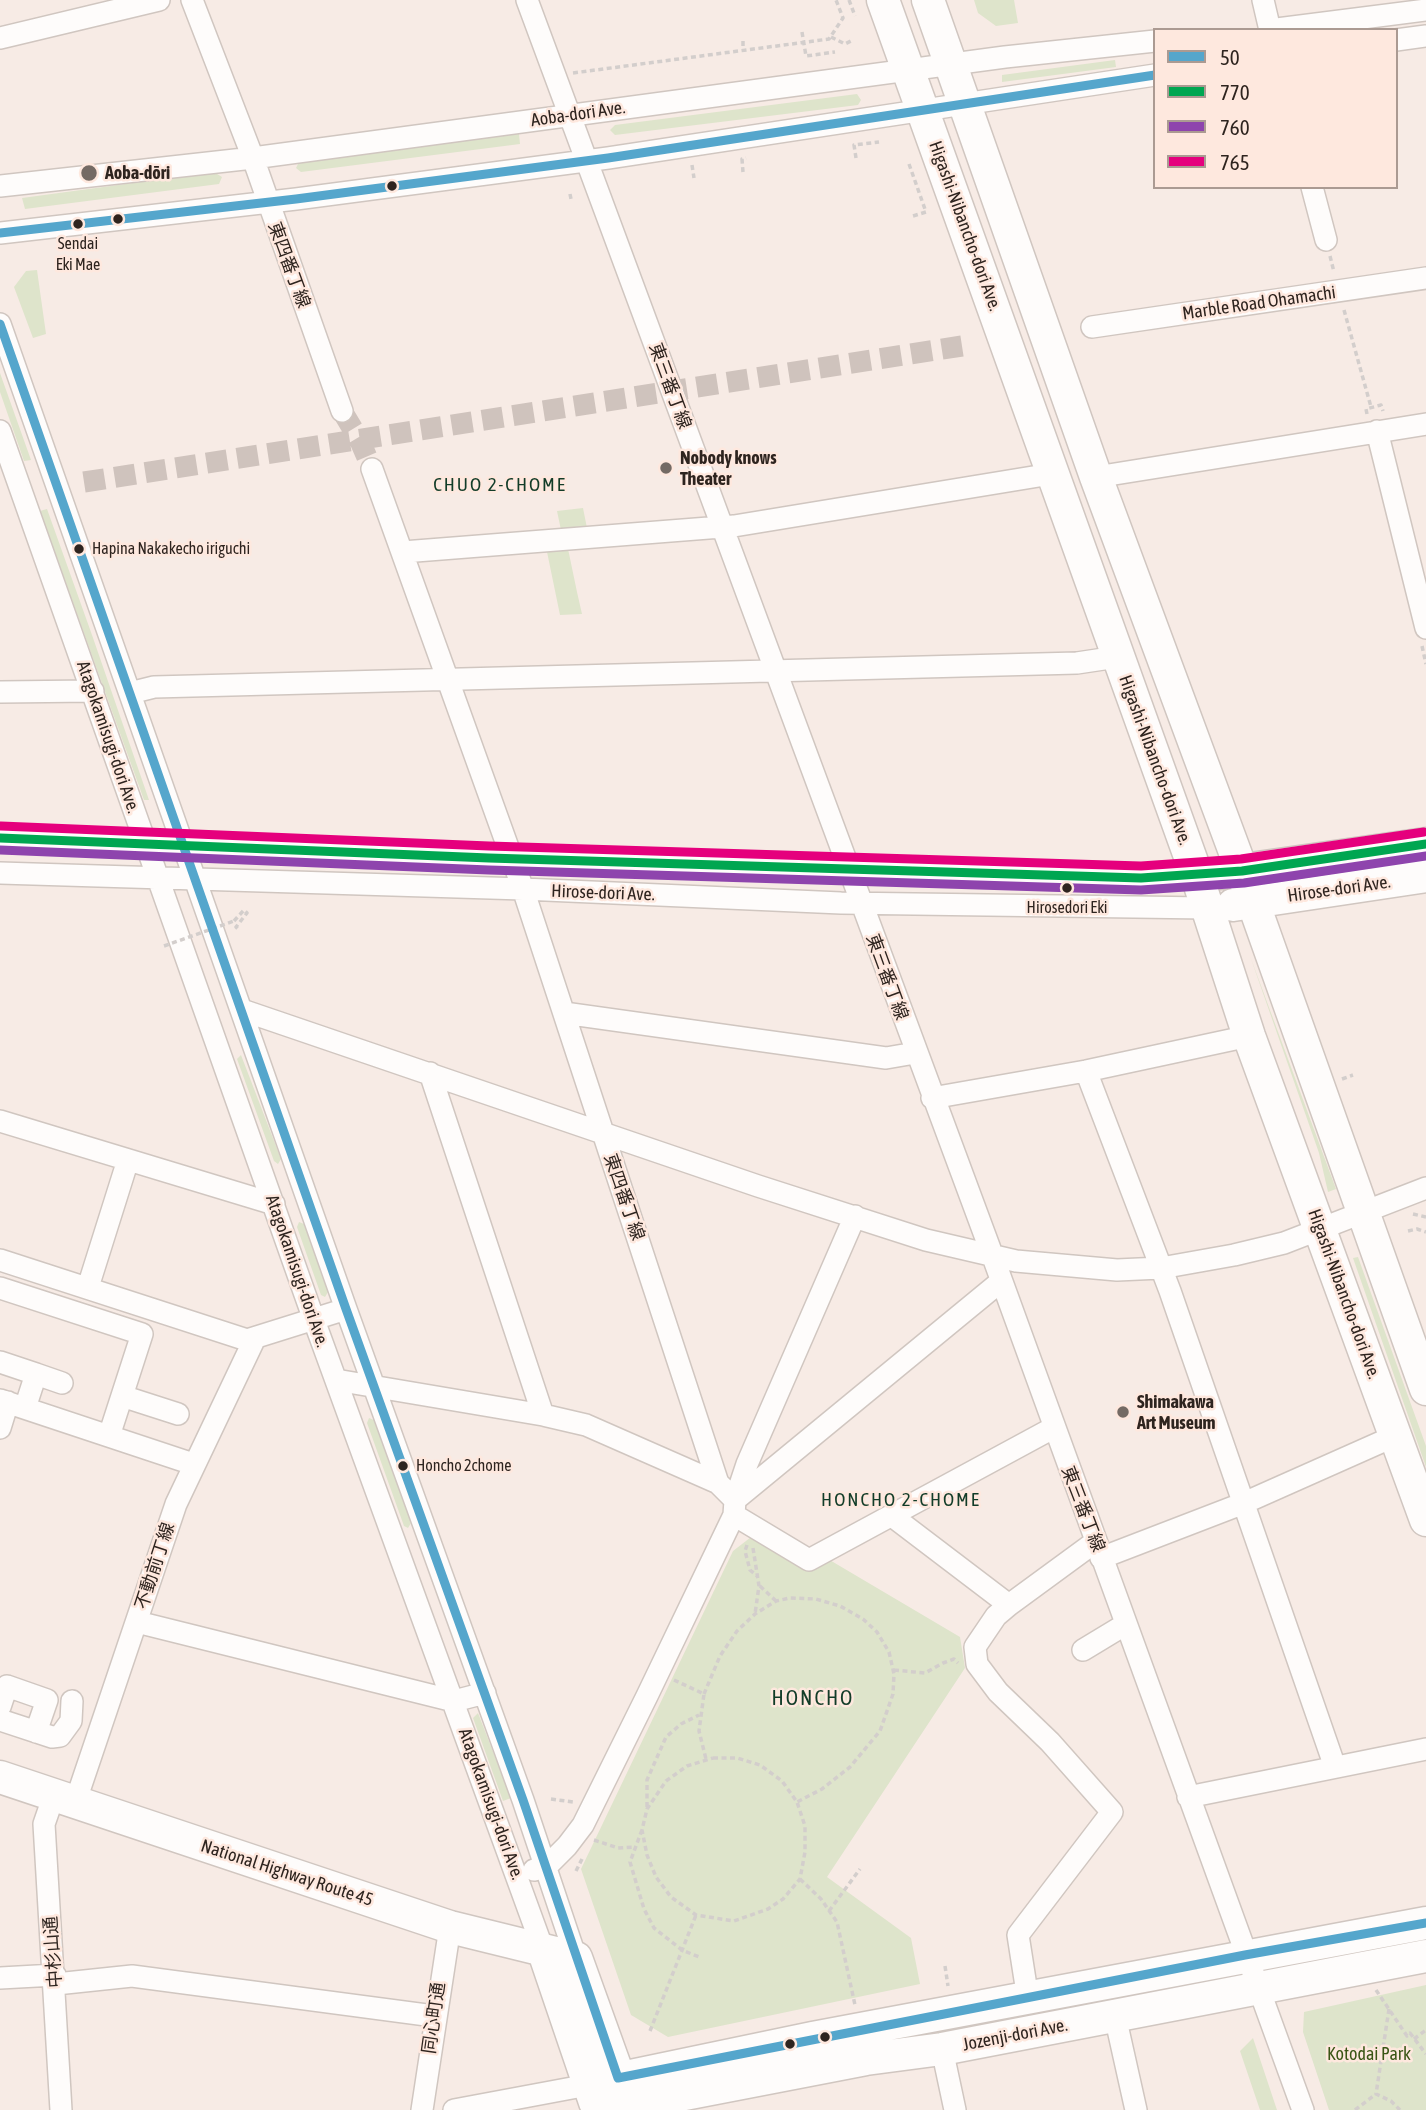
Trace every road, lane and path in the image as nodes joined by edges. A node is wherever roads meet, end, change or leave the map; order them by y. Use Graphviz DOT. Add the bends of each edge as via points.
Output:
graph roads {
  1 [pos="159,0"];
  2 [pos="192,0"];
  3 [pos="527,0"];
  4 [pos="836,0"];
  5 [pos="849,0"];
  6 [pos="883,0"];
  7 [pos="928,0"];
  8 [pos="1263,0"];
  9 [pos="1426,10"];
  10 [pos="855,16"];
  11 [pos="1270,28"];
  12 [pos="1286,28"];
  13 [pos="802,32"];
  14 [pos="1426,36"];
  15 [pos="0,37"];
  16 [pos="831,37"];
  17 [pos="1398,40"];
  18 [pos="743,41"];
  19 [pos="851,41"];
  20 [pos="1153,41"];
  21 [pos="803,42"];
  22 [pos="743,49"];
  23 [pos="835,52"];
  24 [pos="953,64"];
  25 [pos="909,71"];
  26 [pos="561,75"];
  27 [pos="1153,75"];
  28 [pos="966,104"];
  29 [pos="923,112"];
  30 [pos="569,115"];
  31 [pos="879,142"];
  32 [pos="253,158"];
  33 [pos="746,158"];
  34 [pos="856,158"];
  35 [pos="587,161"];
  36 [pos="909,164"];
  37 [pos="690,165"];
  38 [pos="743,172"];
  39 [pos="694,178"];
  40 [pos="0,186"];
  41 [pos="1313,189"];
  42 [pos="267,202"];
  43 [pos="913,216"];
  44 [pos="0,233"];
  45 [pos="1326,240"];
  46 [pos="1426,278"];
  47 [pos="1339,291"];
  48 [pos="0,324"];
  49 [pos="1092,327"];
  50 [pos="342,411"];
  51 [pos="1377,417"];
  52 [pos="1426,424"];
  53 [pos="0,431"];
  54 [pos="372,469"];
  55 [pos="1051,474"];
  56 [pos="1096,477"];
  57 [pos="720,526"];
  58 [pos="403,552"];
  59 [pos="1420,575"];
  60 [pos="1426,628"];
  61 [pos="1118,657"];
  62 [pos="774,672"];
  63 [pos="446,678"];
  64 [pos="93,691"];
  65 [pos="0,692"];
  66 [pos="130,693"];
  67 [pos="0,838"];
  68 [pos="146,843"];
  69 [pos="1426,844"];
  70 [pos="185,846"];
  71 [pos="512,858"];
  72 [pos="847,869"];
  73 [pos="1241,871"];
  74 [pos="0,873"];
  75 [pos="1197,876"];
  76 [pos="1426,876"];
  77 [pos="159,879"];
  78 [pos="197,879"];
  79 [pos="523,889"];
  80 [pos="1253,902"];
  81 [pos="860,903"];
  82 [pos="1207,908"];
  83 [pos="238,929"];
  84 [pos="163,946"];
  85 [pos="242,1010"];
  86 [pos="564,1013"];
  87 [pos="1249,1036"];
  88 [pos="915,1053"];
  89 [pos="1086,1070"];
  90 [pos="430,1073"];
  91 [pos="1353,1075"];
  92 [pos="1338,1080"];
  93 [pos="932,1098"];
  94 [pos="0,1121"];
  95 [pos="602,1133"];
  96 [pos="128,1160"];
  97 [pos="1426,1188"];
  98 [pos="274,1204"];
  99 [pos="1363,1212"];
  100 [pos="1413,1214"];
  101 [pos="855,1216"];
  102 [pos="1426,1217"];
  103 [pos="1320,1229"];
  104 [pos="1408,1231"];
  105 [pos="1426,1232"];
  106 [pos="993,1257"];
  107 [pos="0,1260"];
  108 [pos="1161,1268"];
  109 [pos="1000,1282"];
  110 [pos="88,1287"];
  111 [pos="0,1288"];
  112 [pos="346,1309"];
  113 [pos="314,1320"];
  114 [pos="255,1338"];
  115 [pos="0,1362"];
  116 [pos="36,1374"];
  117 [pos="336,1380"];
  118 [pos="62,1383"];
  119 [pos="374,1386"];
  120 [pos="1426,1389"];
  121 [pos="122,1396"];
  122 [pos="11,1403"];
  123 [pos="178,1414"];
  124 [pos="543,1415"];
  125 [pos="0,1428"];
  126 [pos="1053,1428"];
  127 [pos="1397,1435"];
  128 [pos="109,1436"];
  129 [pos="193,1464"];
  130 [pos="718,1483"];
  131 [pos="1244,1503"];
  132 [pos="734,1507"];
  133 [pos="892,1516"];
  134 [pos="1426,1520"];
  135 [pos="747,1545"];
  136 [pos="753,1549"];
  137 [pos="1098,1550"];
  138 [pos="757,1576"];
  139 [pos="759,1586"];
  140 [pos="776,1601"];
  141 [pos="1009,1605"];
  142 [pos="755,1615"];
  143 [pos="137,1622"];
  144 [pos="1126,1624"];
  145 [pos="1083,1650"];
  146 [pos="974,1655"];
  147 [pos="894,1670"];
  148 [pos="669,1678"];
  149 [pos="485,1693"];
  150 [pos="704,1694"];
  151 [pos="72,1701"];
  152 [pos="454,1702"];
  153 [pos="0,1707"];
  154 [pos="699,1715"];
  155 [pos="0,1720"];
  156 [pos="36,1732"];
  157 [pos="1426,1749"];
  158 [pos="706,1759"];
  159 [pos="1335,1767"];
  160 [pos="0,1777"];
  161 [pos="1188,1797"];
  162 [pos="64,1799"];
  163 [pos="797,1802"];
  164 [pos="647,1809"];
  165 [pos="642,1830"];
  166 [pos="592,1839"];
  167 [pos="635,1847"];
  168 [pos="546,1867"];
  169 [pos="860,1868"];
  170 [pos="517,1876"];
  171 [pos="800,1879"];
  172 [pos="829,1911"];
  173 [pos="696,1915"];
  174 [pos="1426,1923"];
  175 [pos="450,1927"];
  176 [pos="682,1950"];
  177 [pos="544,1952"];
  178 [pos="1245,1955"];
  179 [pos="1426,1955"];
  180 [pos="699,1956"];
  181 [pos="576,1958"];
  182 [pos="945,1966"];
  183 [pos="0,1978"];
  184 [pos="55,1980"];
  185 [pos="948,1986"];
  186 [pos="1257,1986"];
  187 [pos="1375,1989"];
  188 [pos="1028,1999"];
  189 [pos="855,2005"];
  190 [pos="1389,2009"];
  191 [pos="434,2015"];
  192 [pos="1115,2016"];
  193 [pos="1426,2030"];
  194 [pos="650,2031"];
  195 [pos="1414,2039"];
  196 [pos="943,2049"];
  197 [pos="1426,2054"];
  198 [pos="1376,2094"];
  199 [pos="611,2100"];
  200 [pos="61,2110"];
  201 [pos="422,2110"];
  202 [pos="454,2110"];
  203 [pos="955,2110"];
  204 [pos="1136,2110"];
  205 [pos="1303,2110"];
  206 [pos="1354,2110"];
  207 [pos="1399,2110"];
  1 -- 15 [label="street"];
  2 -- 32 [label="street, 東四番丁線"];
  3 -- 30 [label="street, 東三番丁線"];
  4 -- 16 [label="path" via="843,18"];
  5 -- 10 [label="path"];
  6 -- 25 [label="highway, Higashi-Nibancho-dori Ave."];
  7 -- 24 [label="highway"];
  8 -- 11 [label="street"];
  9 -- 12 [label="street"];
  13 -- 21 [label="path"];
  14 -- 17 [label="street"];
  16 -- 19 [label="path" via="845,44"];
  16 -- 21 [label="path"];
  18 -- 22 [label="path"];
  20 -- 24 [label="street, Aoba-dori Ave."];
  21 -- 22 [label="path"];
  21 -- 23 [label="path" via="806,56"];
  22 -- 26 [label="path"];
  24 -- 25 [label="street, Aoba-dori Ave."];
  24 -- 28 [label="highway"];
  25 -- 29 [label="highway, Higashi-Nibancho-dori Ave."];
  25 -- 30 [label="street, Aoba-dori Ave."];
  27 -- 28 [label="street"];
  28 -- 29 [label="street"];
  28 -- 56 [label="highway"];
  29 -- 35 [label="street"];
  29 -- 55 [label="highway, Higashi-Nibancho-dori Ave."];
  30 -- 32 [label="street, Aoba-dori Ave."];
  30 -- 35 [label="street, 東三番丁線"];
  31 -- 34 [label="path" via="855,145"];
  32 -- 40 [label="street, Aoba-dori Ave."];
  32 -- 42 [label="street, 東四番丁線"];
  33 -- 38 [label="path" via="742,159"];
  35 -- 42 [label="street"];
  35 -- 57 [label="street, 東三番丁線"];
  36 -- 43 [label="path" via="926,212"];
  37 -- 39 [label="path"];
  41 -- 45 [label="street"];
  42 -- 44 [label="street"];
  42 -- 50 [label="street, 東四番丁線"];
  45 -- 47 [label="path"];
  46 -- 47 [label="street, Marble Road Ohamachi"];
  47 -- 49 [label="street, Marble Road Ohamachi"];
  47 -- 51 [label="path"];
  48 -- 66 [label="street, Atagokamisugi-dori Ave."];
  51 -- 52 [label="street"];
  51 -- 56 [label="street"];
  51 -- 59 [label="street"];
  53 -- 64 [label="street, Atagokamisugi-dori Ave."];
  54 -- 58 [label="street"];
  55 -- 57 [label="street"];
  55 -- 61 [label="highway, Higashi-Nibancho-dori Ave."];
  56 -- 73 [label="highway"];
  57 -- 58 [label="street"];
  57 -- 62 [label="street, 東三番丁線"];
  58 -- 63 [label="street"];
  59 -- 60 [label="street"];
  61 -- 62 [label="street" via="1077,663"];
  61 -- 75 [label="highway, Higashi-Nibancho-dori Ave."];
  62 -- 63 [label="street"];
  62 -- 72 [label="street, 東三番丁線"];
  63 -- 66 [label="street" via="154,688"];
  63 -- 71 [label="street"];
  64 -- 65 [label="street"];
  64 -- 68 [label="street, Atagokamisugi-dori Ave."];
  66 -- 70 [label="street, Atagokamisugi-dori Ave."];
  67 -- 68 [label="street, Hirose-dori Ave."];
  68 -- 70 [label="street, Hirose-dori Ave."];
  68 -- 77 [label="street, Atagokamisugi-dori Ave."];
  69 -- 73 [label="highway, Hirose-dori Ave."];
  70 -- 71 [label="street, Hirose-dori Ave."];
  70 -- 78 [label="street, Atagokamisugi-dori Ave."];
  71 -- 72 [label="street, Hirose-dori Ave."];
  71 -- 79 [label="street, 東四番丁線"];
  72 -- 75 [label="street, Hirose-dori Ave."];
  72 -- 81 [label="street, 東三番丁線"];
  73 -- 75 [label="highway, Hirose-dori Ave."];
  73 -- 80 [label="highway"];
  74 -- 77 [label="street, Hirose-dori Ave."];
  75 -- 82 [label="highway, Higashi-Nibancho-dori Ave."];
  76 -- 80 [label="highway, Hirose-dori Ave."];
  77 -- 78 [label="street, Hirose-dori Ave."];
  77 -- 98 [label="street, Atagokamisugi-dori Ave."];
  78 -- 79 [label="street, Hirose-dori Ave."];
  78 -- 85 [label="street, Atagokamisugi-dori Ave."];
  79 -- 81 [label="street, Hirose-dori Ave."];
  79 -- 86 [label="street, 東四番丁線"];
  80 -- 82 [label="highway, Hirose-dori Ave."];
  80 -- 99 [label="highway"];
  81 -- 82 [label="street, Hirose-dori Ave."];
  81 -- 88 [label="street, 東三番丁線"];
  82 -- 87 [label="highway, Higashi-Nibancho-dori Ave."];
  83 -- 84 [label="path, bridge" via="247,913 244,910 234,921"];
  85 -- 90 [label="street"];
  85 -- 112 [label="street, Atagokamisugi-dori Ave."];
  86 -- 88 [label="street" via="886,1058"];
  86 -- 95 [label="street, 東四番丁線"];
  87 -- 89 [label="street"];
  87 -- 103 [label="highway, Higashi-Nibancho-dori Ave."];
  88 -- 93 [label="street, 東三番丁線"];
  89 -- 93 [label="street"];
  89 -- 108 [label="street"];
  90 -- 95 [label="street"];
  90 -- 124 [label="street"];
  91 -- 92 [label="path"];
  93 -- 106 [label="street, 東三番丁線"];
  94 -- 96 [label="street"];
  95 -- 101 [label="street"];
  95 -- 130 [label="street, 東四番丁線"];
  96 -- 98 [label="street"];
  96 -- 110 [label="street"];
  97 -- 99 [label="street"];
  98 -- 113 [label="street, Atagokamisugi-dori Ave."];
  99 -- 103 [label="street"];
  99 -- 120 [label="highway"];
  100 -- 102 [label="path"];
  101 -- 106 [label="street"];
  101 -- 132 [label="street" via="747,1464"];
  103 -- 108 [label="street" via="1284,1243"];
  103 -- 127 [label="highway, Higashi-Nibancho-dori Ave."];
  104 -- 105 [label="path"];
  106 -- 108 [label="street" via="1077,1268"];
  106 -- 109 [label="street, 東三番丁線"];
  107 -- 110 [label="street"];
  108 -- 131 [label="street"];
  109 -- 126 [label="street, 東三番丁線"];
  109 -- 132 [label="street"];
  110 -- 114 [label="street" via="247,1340"];
  111 -- 121 [label="street" via="142,1334"];
  112 -- 113 [label="street"];
  112 -- 119 [label="street, Atagokamisugi-dori Ave."];
  113 -- 114 [label="street"];
  113 -- 117 [label="street, Atagokamisugi-dori Ave."];
  114 -- 129 [label="street, 不動前丁線"];
  115 -- 116 [label="street"];
  116 -- 118 [label="street"];
  116 -- 122 [label="street"];
  117 -- 119 [label="street"];
  117 -- 152 [label="street, Atagokamisugi-dori Ave."];
  119 -- 124 [label="street"];
  119 -- 149 [label="street, Atagokamisugi-dori Ave."];
  121 -- 123 [label="street"];
  121 -- 128 [label="street"];
  122 -- 125 [label="street"];
  122 -- 128 [label="street"];
  124 -- 130 [label="street" via="586,1425"];
  126 -- 133 [label="street"];
  126 -- 137 [label="street, 東三番丁線"];
  127 -- 131 [label="street"];
  127 -- 134 [label="highway, Higashi-Nibancho-dori Ave."];
  128 -- 129 [label="street"];
  129 -- 143 [label="street, 不動前丁線"];
  130 -- 132 [label="street"];
  131 -- 137 [label="street"];
  131 -- 159 [label="street"];
  132 -- 133 [label="street" via="809,1560"];
  132 -- 168 [label="street" via="583,1825"];
  133 -- 141 [label="street"];
  135 -- 138 [label="path" via="750,1570"];
  136 -- 138 [label="path"];
  137 -- 141 [label="street"];
  137 -- 144 [label="street, 東三番丁線"];
  138 -- 139 [label="path"];
  139 -- 140 [label="path"];
  139 -- 142 [label="path"];
  140 -- 142 [label="path"];
  140 -- 147 [label="path" via="816,1599 863,1619 877,1632"];
  141 -- 146 [label="street" via="996,1616"];
  142 -- 150 [label="path" via="720,1656"];
  143 -- 152 [label="street"];
  143 -- 162 [label="street, 不動前丁線"];
  144 -- 145 [label="street"];
  144 -- 161 [label="street, 東三番丁線"];
  146 -- 147 [label="path" via="925,1673"];
  146 -- 188 [label="street" via="998,1692 1112,1812 1018,1935"];
  147 -- 163 [label="path" via="893,1694 880,1731 850,1767"];
  148 -- 150 [label="path"];
  149 -- 152 [label="street"];
  149 -- 168 [label="street, Atagokamisugi-dori Ave."];
  150 -- 154 [label="path"];
  151 -- 156 [label="street" via="71,1721 60,1736"];
  152 -- 170 [label="street, Atagokamisugi-dori Ave."];
  153 -- 156 [label="street" via="7,1686 47,1700"];
  154 -- 158 [label="path"];
  154 -- 164 [label="path" via="666,1737 647,1780"];
  155 -- 156 [label="street"];
  157 -- 159 [label="street"];
  158 -- 163 [label="path" via="737,1758 760,1765 782,1781"];
  158 -- 164 [label="path" via="676,1773"];
  159 -- 161 [label="street"];
  160 -- 162 [label="highway, National Highway Route 45"];
  161 -- 178 [label="street, 東三番丁線"];
  162 -- 175 [label="highway, National Highway Route 45"];
  162 -- 184 [label="street, 中杉山通" via="44,1824"];
  163 -- 171 [label="path" via="805,1826"];
  164 -- 165 [label="path"];
  165 -- 167 [label="path"];
  165 -- 173 [label="path" via="656,1877"];
  166 -- 167 [label="path" via="618,1848"];
  167 -- 176 [label="path" via="630,1862 644,1909 654,1928"];
  168 -- 170 [label="street"];
  168 -- 181 [label="street, Atagokamisugi-dori Ave."];
  169 -- 172 [label="path"];
  170 -- 177 [label="street, Atagokamisugi-dori Ave."];
  171 -- 172 [label="path"];
  171 -- 173 [label="path" via="783,1899 753,1917 734,1921"];
  172 -- 189 [label="path" via="842,1934"];
  173 -- 176 [label="path"];
  174 -- 178 [label="highway, Jozenji-dori Ave."];
  175 -- 177 [label="highway, National Highway Route 45"];
  175 -- 191 [label="street, 同心町通"];
  176 -- 180 [label="path"];
  176 -- 194 [label="path"];
  177 -- 181 [label="highway, National Highway Route 45"];
  177 -- 199 [label="highway, Atagokamisugi-dori Ave."];
  178 -- 186 [label="street, 東三番丁線"];
  178 -- 188 [label="highway, Jozenji-dori Ave."];
  179 -- 186 [label="highway, Jozenji-dori Ave."];
  181 -- 199 [label="highway, Atagokamisugi-dori Ave."];
  182 -- 185 [label="path"];
  183 -- 184 [label="street"];
  184 -- 191 [label="street" via="132,1976"];
  184 -- 200 [label="street, 中杉山通"];
  186 -- 192 [label="highway, Jozenji-dori Ave."];
  186 -- 205 [label="street, 東三番丁線"];
  187 -- 190 [label="path"];
  188 -- 199 [label="highway, Jozenji-dori Ave." via="813,2038"];
  190 -- 195 [label="path"];
  190 -- 198 [label="path"];
  191 -- 201 [label="street, 同心町通"];
  192 -- 196 [label="highway, Jozenji-dori Ave."];
  192 -- 204 [label="street"];
  193 -- 195 [label="path"];
  195 -- 197 [label="path"];
  196 -- 199 [label="highway, Jozenji-dori Ave."];
  196 -- 203 [label="street"];
  198 -- 206 [label="path"];
  198 -- 207 [label="path"];
  199 -- 202 [label="street, Jozenji-dori Ave."];
}
